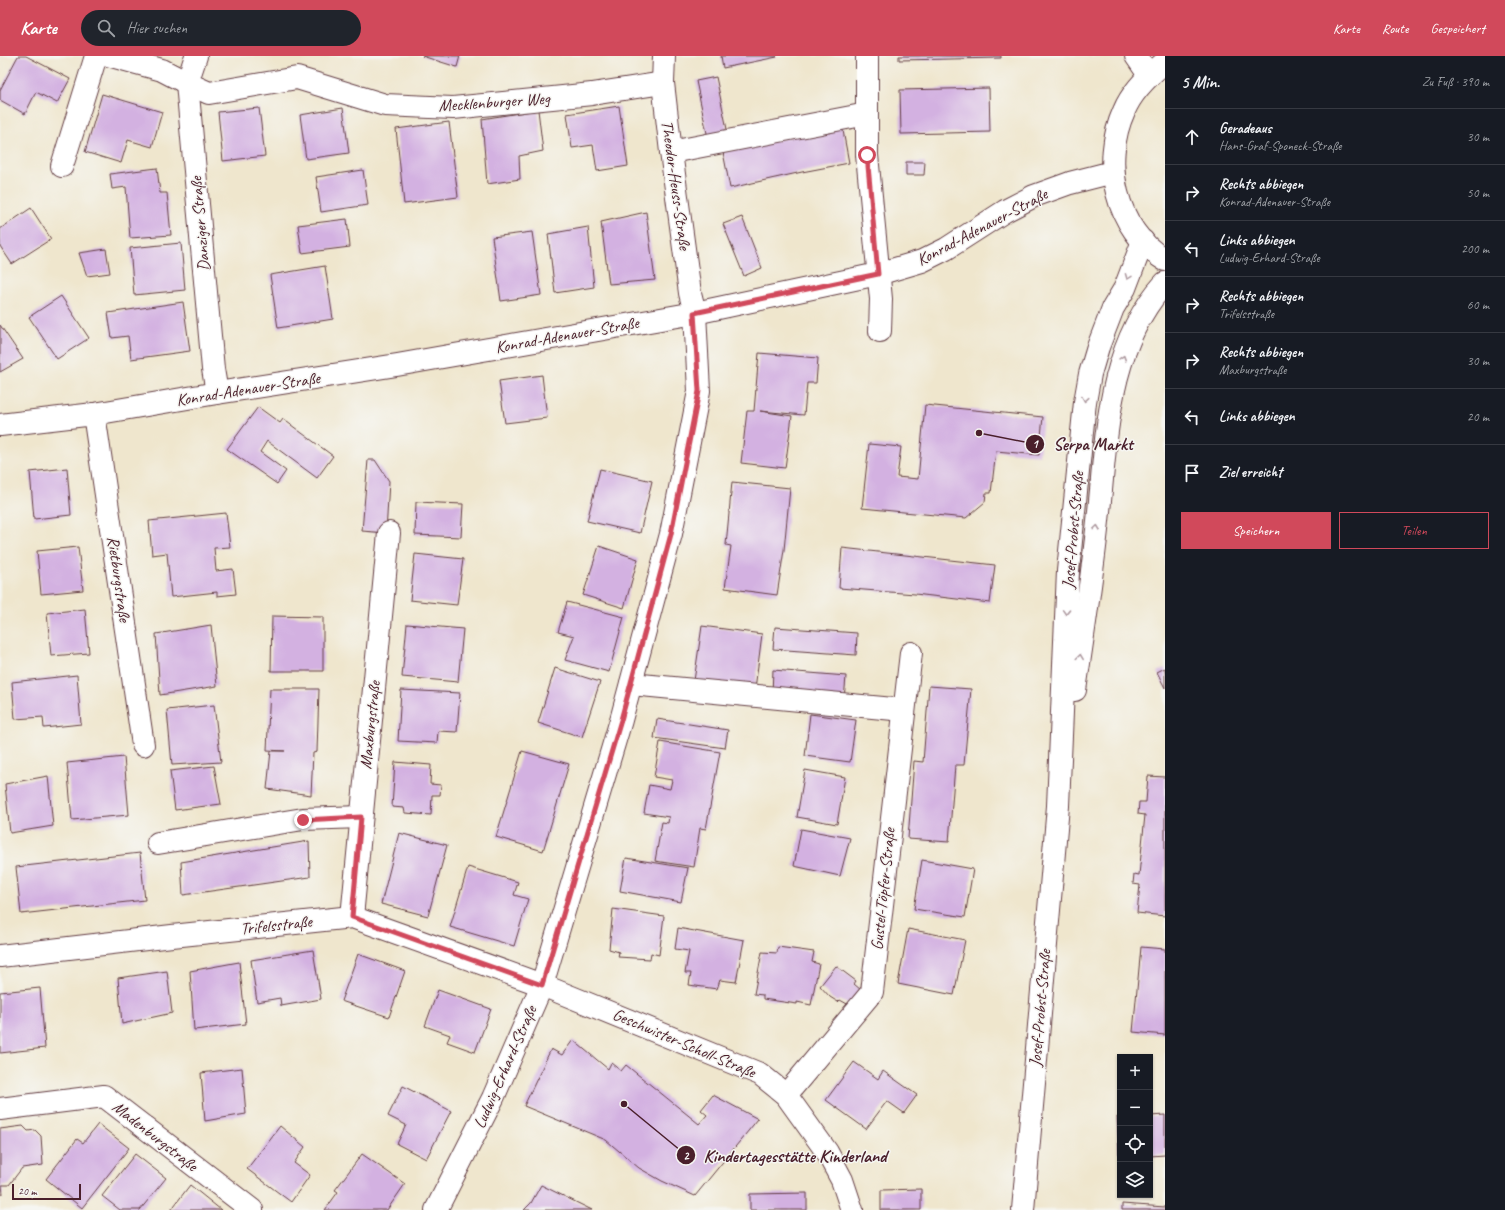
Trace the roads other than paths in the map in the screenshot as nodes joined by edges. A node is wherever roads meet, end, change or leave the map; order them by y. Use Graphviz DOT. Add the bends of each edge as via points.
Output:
graph roads {
  1 [pos="96,56"];
  2 [pos="111,56"];
  3 [pos="196,56"];
  4 [pos="664,56"];
  5 [pos="867,56"];
  6 [pos="1136,56"];
  7 [pos="1157,69"];
  8 [pos="187,83"];
  9 [pos="663,83"];
  10 [pos="867,114"];
  11 [pos="671,152"];
  12 [pos="62,166"];
  13 [pos="1113,172"];
  14 [pos="1143,241"];
  15 [pos="1165,260"];
  16 [pos="878,274"];
  17 [pos="1165,283"];
  18 [pos="694,313"];
  19 [pos="880,331"];
  20 [pos="217,393"];
  21 [pos="94,414"];
  22 [pos="0,425"];
  23 [pos="389,533"];
  24 [pos="910,653"];
  25 [pos="631,684"];
  26 [pos="904,710"];
  27 [pos="143,745"];
  28 [pos="1058,806"];
  29 [pos="361,817"];
  30 [pos="158,843"];
  31 [pos="352,917"];
  32 [pos="0,956"];
  33 [pos="542,985"];
  34 [pos="786,1095"];
  35 [pos="0,1109"];
  36 [pos="252,1210"];
  37 [pos="436,1210"];
  38 [pos="852,1210"];
  39 [pos="1023,1210"];
  1 -- 12 [label="street"];
  2 -- 8 [label="street, Mecklenburger Weg" via="162,70"];
  3 -- 8 [label="street, Danziger Straße"];
  4 -- 9 [label="street, Theodor-Heuss-Straße"];
  5 -- 10 [label="street"];
  6 -- 7 [label="street"];
  7 -- 13 [label="street" via="1135,91 1124,110 1113,150"];
  8 -- 9 [label="street, Mecklenburger Weg" via="209,93 297,78 384,105 453,108 592,94"];
  8 -- 20 [label="street, Danziger Straße"];
  9 -- 11 [label="street, Theodor-Heuss-Straße"];
  10 -- 11 [label="street"];
  10 -- 16 [label="street" via="867,155"];
  11 -- 18 [label="street, Theodor-Heuss-Straße"];
  13 -- 14 [label="street" via="1118,197 1128,220"];
  13 -- 16 [label="street, Konrad-Adenauer-Straße" via="1034,196 922,261"];
  14 -- 15 [label="street"];
  14 -- 28 [label="street, Josef-Probst-Straße, one-way" via="1098,347 1085,402 1068,571"];
  16 -- 18 [label="street, Konrad-Adenauer-Straße"];
  16 -- 19 [label="street" via="881,299"];
  28 -- 17 [label="street, Josef-Probst-Straße, one-way" via="1091,583 1114,384 1137,323"];
  18 -- 20 [label="street, Konrad-Adenauer-Straße" via="397,365"];
  18 -- 25 [label="street, Ludwig-Erhard-Straße" via="699,391 671,534"];
  20 -- 21 [label="street, Konrad-Adenauer-Straße"];
  21 -- 22 [label="street, Konrad-Adenauer-Straße"];
  21 -- 27 [label="street, Rietburgstraße"];
  23 -- 29 [label="street, Maxburgstraße"];
  24 -- 26 [label="street, Gustel-Töpfer-Straße"];
  25 -- 26 [label="street"];
  25 -- 33 [label="street, Ludwig-Erhard-Straße"];
  26 -- 34 [label="street, Gustel-Töpfer-Straße" via="872,992"];
  28 -- 39 [label="street, Josef-Probst-Straße"];
  29 -- 30 [label="street" via="303,820"];
  29 -- 31 [label="street, Maxburgstraße"];
  31 -- 32 [label="street, Trifelsstraße"];
  31 -- 33 [label="street, Trifelsstraße"];
  33 -- 34 [label="street, Geschwister-Scholl-Straße" via="760,1074"];
  33 -- 37 [label="street, Ludwig-Erhard-Straße" via="493,1098"];
  34 -- 38 [label="street, Geschwister-Scholl-Straße" via="827,1152 842,1180"];
  35 -- 36 [label="street, Madenburgstraße" via="104,1096"];
}
